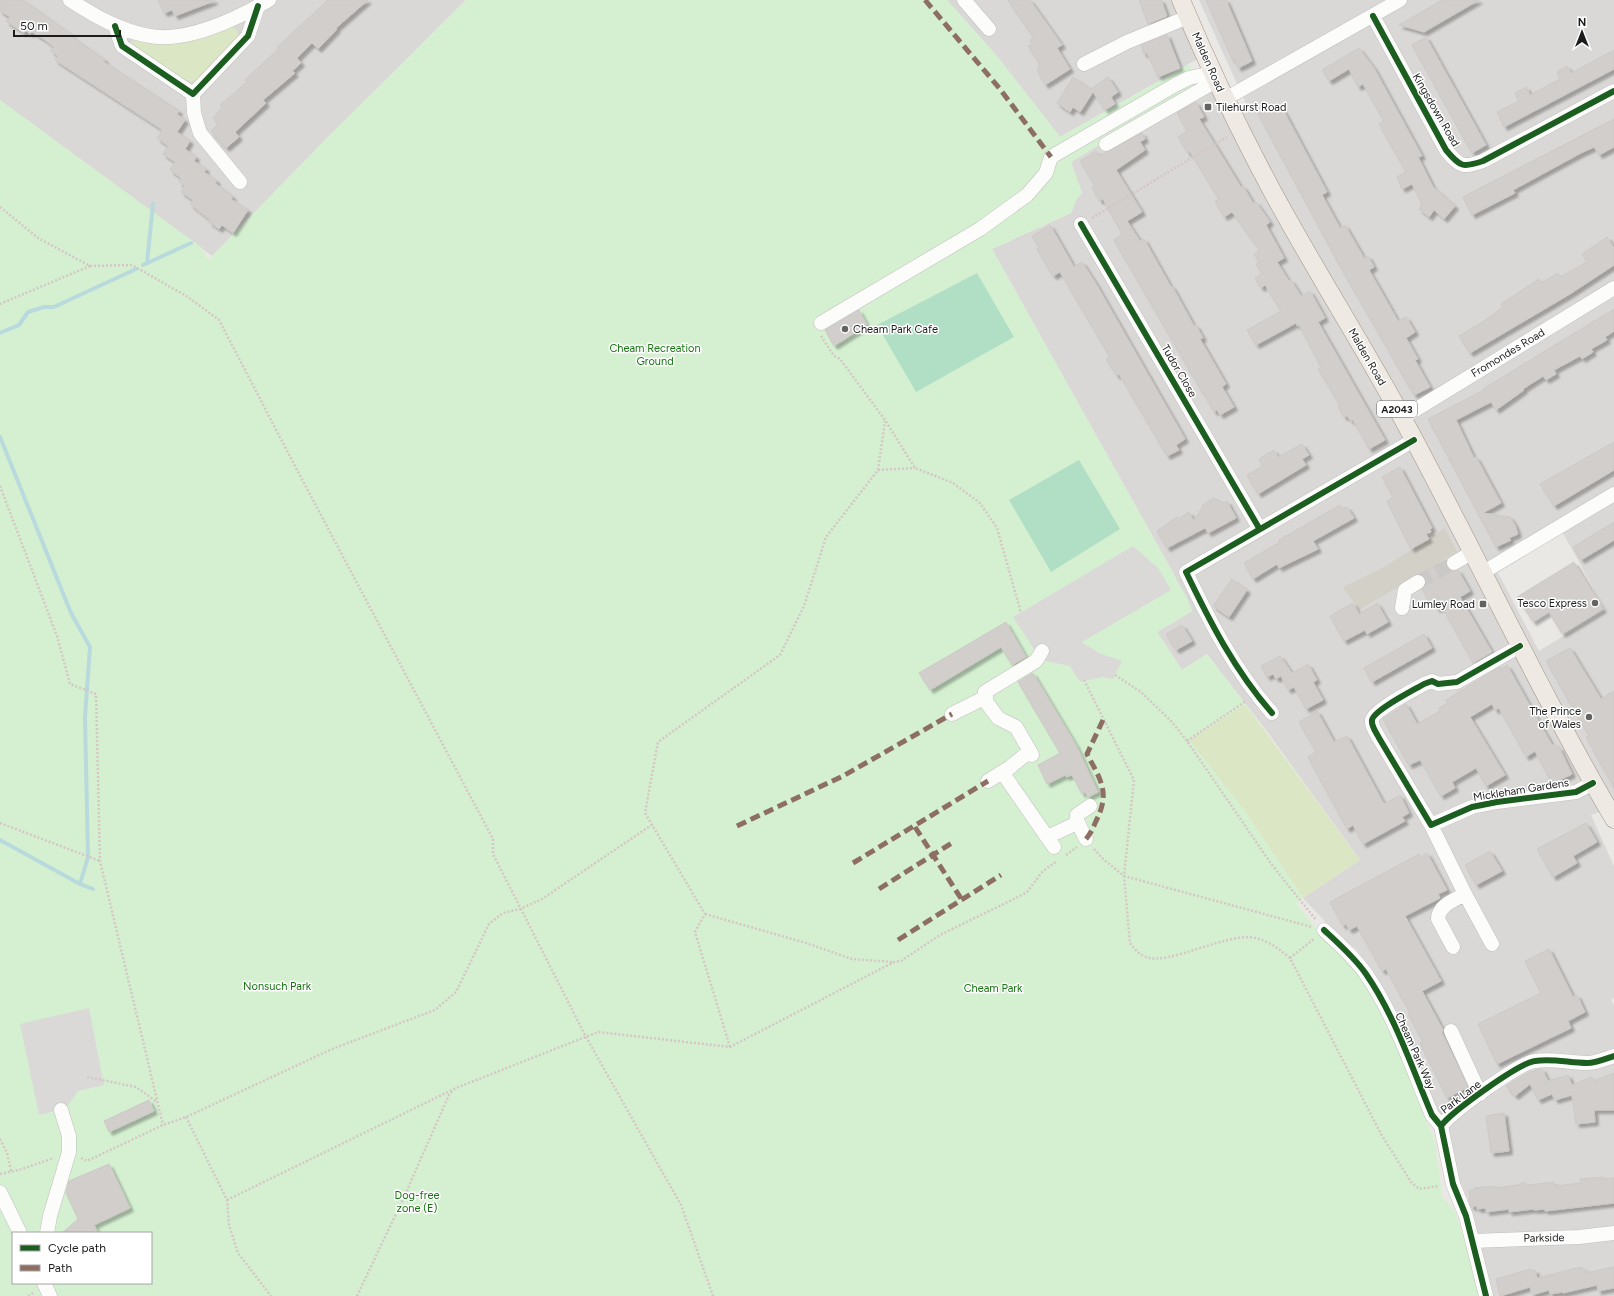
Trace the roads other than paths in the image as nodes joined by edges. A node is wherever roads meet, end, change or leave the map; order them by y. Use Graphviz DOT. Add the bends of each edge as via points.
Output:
graph roads {
  1 [pos="70,0"];
  2 [pos="964,0"];
  3 [pos="1181,0"];
  4 [pos="1400,0"];
  5 [pos="264,3"];
  6 [pos="1373,16"];
  7 [pos="1188,17"];
  8 [pos="115,26"];
  9 [pos="989,29"];
  10 [pos="1084,64"];
  11 [pos="1214,77"];
  12 [pos="1614,91"];
  13 [pos="192,94"];
  14 [pos="1225,99"];
  15 [pos="1106,144"];
  16 [pos="240,182"];
  17 [pos="1081,224"];
  18 [pos="1614,288"];
  19 [pos="821,323"];
  20 [pos="1402,418"];
  21 [pos="1414,440"];
  22 [pos="1614,494"];
  23 [pos="1259,528"];
  24 [pos="1471,553"];
  25 [pos="1454,563"];
  26 [pos="1482,573"];
  27 [pos="1418,582"];
  28 [pos="1402,608"];
  29 [pos="1520,646"];
  30 [pos="1042,651"];
  31 [pos="986,697"];
  32 [pos="1272,713"];
  33 [pos="952,714"];
  34 [pos="1002,772"];
  35 [pos="988,781"];
  36 [pos="1593,783"];
  37 [pos="1090,806"];
  38 [pos="1614,819"];
  39 [pos="1077,821"];
  40 [pos="1431,825"];
  41 [pos="1086,839"];
  42 [pos="1464,894"];
  43 [pos="1324,930"];
  44 [pos="1492,944"];
  45 [pos="1453,947"];
  46 [pos="1451,1031"];
  47 [pos="1614,1056"];
  48 [pos="1480,1094"];
  49 [pos="61,1110"];
  50 [pos="1441,1126"];
  51 [pos="0,1192"];
  52 [pos="20,1232"];
  53 [pos="47,1232"];
  54 [pos="1614,1233"];
  55 [pos="1473,1241"];
  56 [pos="44,1284"];
  57 [pos="50,1296"];
  58 [pos="1486,1296"];
  1 -- 8 [label="street"];
  2 -- 9 [label="street"];
  3 -- 7 [label="main road, Malden Road / A2043"];
  4 -- 6 [label="street"];
  5 -- 8 [label="street" via="220,24 184,34 152,37"];
  5 -- 13 [label="street" via="248,36"];
  6 -- 12 [label="street, Kingsdown Road" via="1446,150 1456,163 1462,165 1469,166 1483,161"];
  6 -- 14 [label="street"];
  7 -- 10 [label="street" via="1127,42"];
  7 -- 11 [label="main road, Malden Road / A2043"];
  8 -- 13 [label="street" via="122,46"];
  11 -- 14 [label="main road, Malden Road / A2043"];
  11 -- 15 [label="street"];
  11 -- 19 [label="street" via="1188,78 1051,157 1046,173 1027,195 980,229"];
  13 -- 16 [label="street" via="194,114 200,132"];
  14 -- 20 [label="main road, Malden Road / A2043" via="1272,191"];
  17 -- 23 [label="street, Tudor Close"];
  18 -- 20 [label="street, Fromondes Road"];
  20 -- 21 [label="main road, Malden Road / A2043"];
  21 -- 23 [label="street"];
  21 -- 24 [label="main road, Malden Road / A2043"];
  22 -- 26 [label="street"];
  23 -- 32 [label="street" via="1181,575 1255,694"];
  24 -- 25 [label="street"];
  24 -- 26 [label="main road, Malden Road / A2043"];
  26 -- 29 [label="main road, Malden Road / A2043"];
  27 -- 28 [label="street" via="1405,590"];
  29 -- 36 [label="main road, Malden Road / A2043"];
  29 -- 40 [label="street" via="1457,682 1424,684 1374,717 1372,725"];
  30 -- 31 [label="street" via="1036,661 985,692"];
  31 -- 33 [label="street"];
  31 -- 34 [label="street" via="987,703 998,718 1016,727 1031,753"];
  34 -- 35 [label="street"];
  34 -- 39 [label="street" via="1051,842"];
  36 -- 38 [label="main road, Malden Road / A2043"];
  36 -- 40 [label="street, Mickleham Gardens" via="1576,792 1472,807"];
  37 -- 39 [label="street" via="1077,815"];
  39 -- 41 [label="street"];
  40 -- 42 [label="street"];
  42 -- 44 [label="street"];
  42 -- 45 [label="street" via="1441,909 1438,914 1438,919"];
  43 -- 50 [label="street, Cheam Park Way" via="1366,974 1392,1020 1432,1115"];
  46 -- 48 [label="street"];
  47 -- 48 [label="street, Park Lane" via="1589,1063 1533,1061 1521,1066"];
  48 -- 50 [label="street, Park Lane"];
  49 -- 53 [label="street" via="69,1136 69,1152"];
  50 -- 55 [label="street, Park Lane" via="1454,1184"];
  51 -- 52 [label="street"];
  54 -- 55 [label="street, Parkside"];
  55 -- 58 [label="street, Park Lane"];
  56 -- 57 [label="street"];
}
